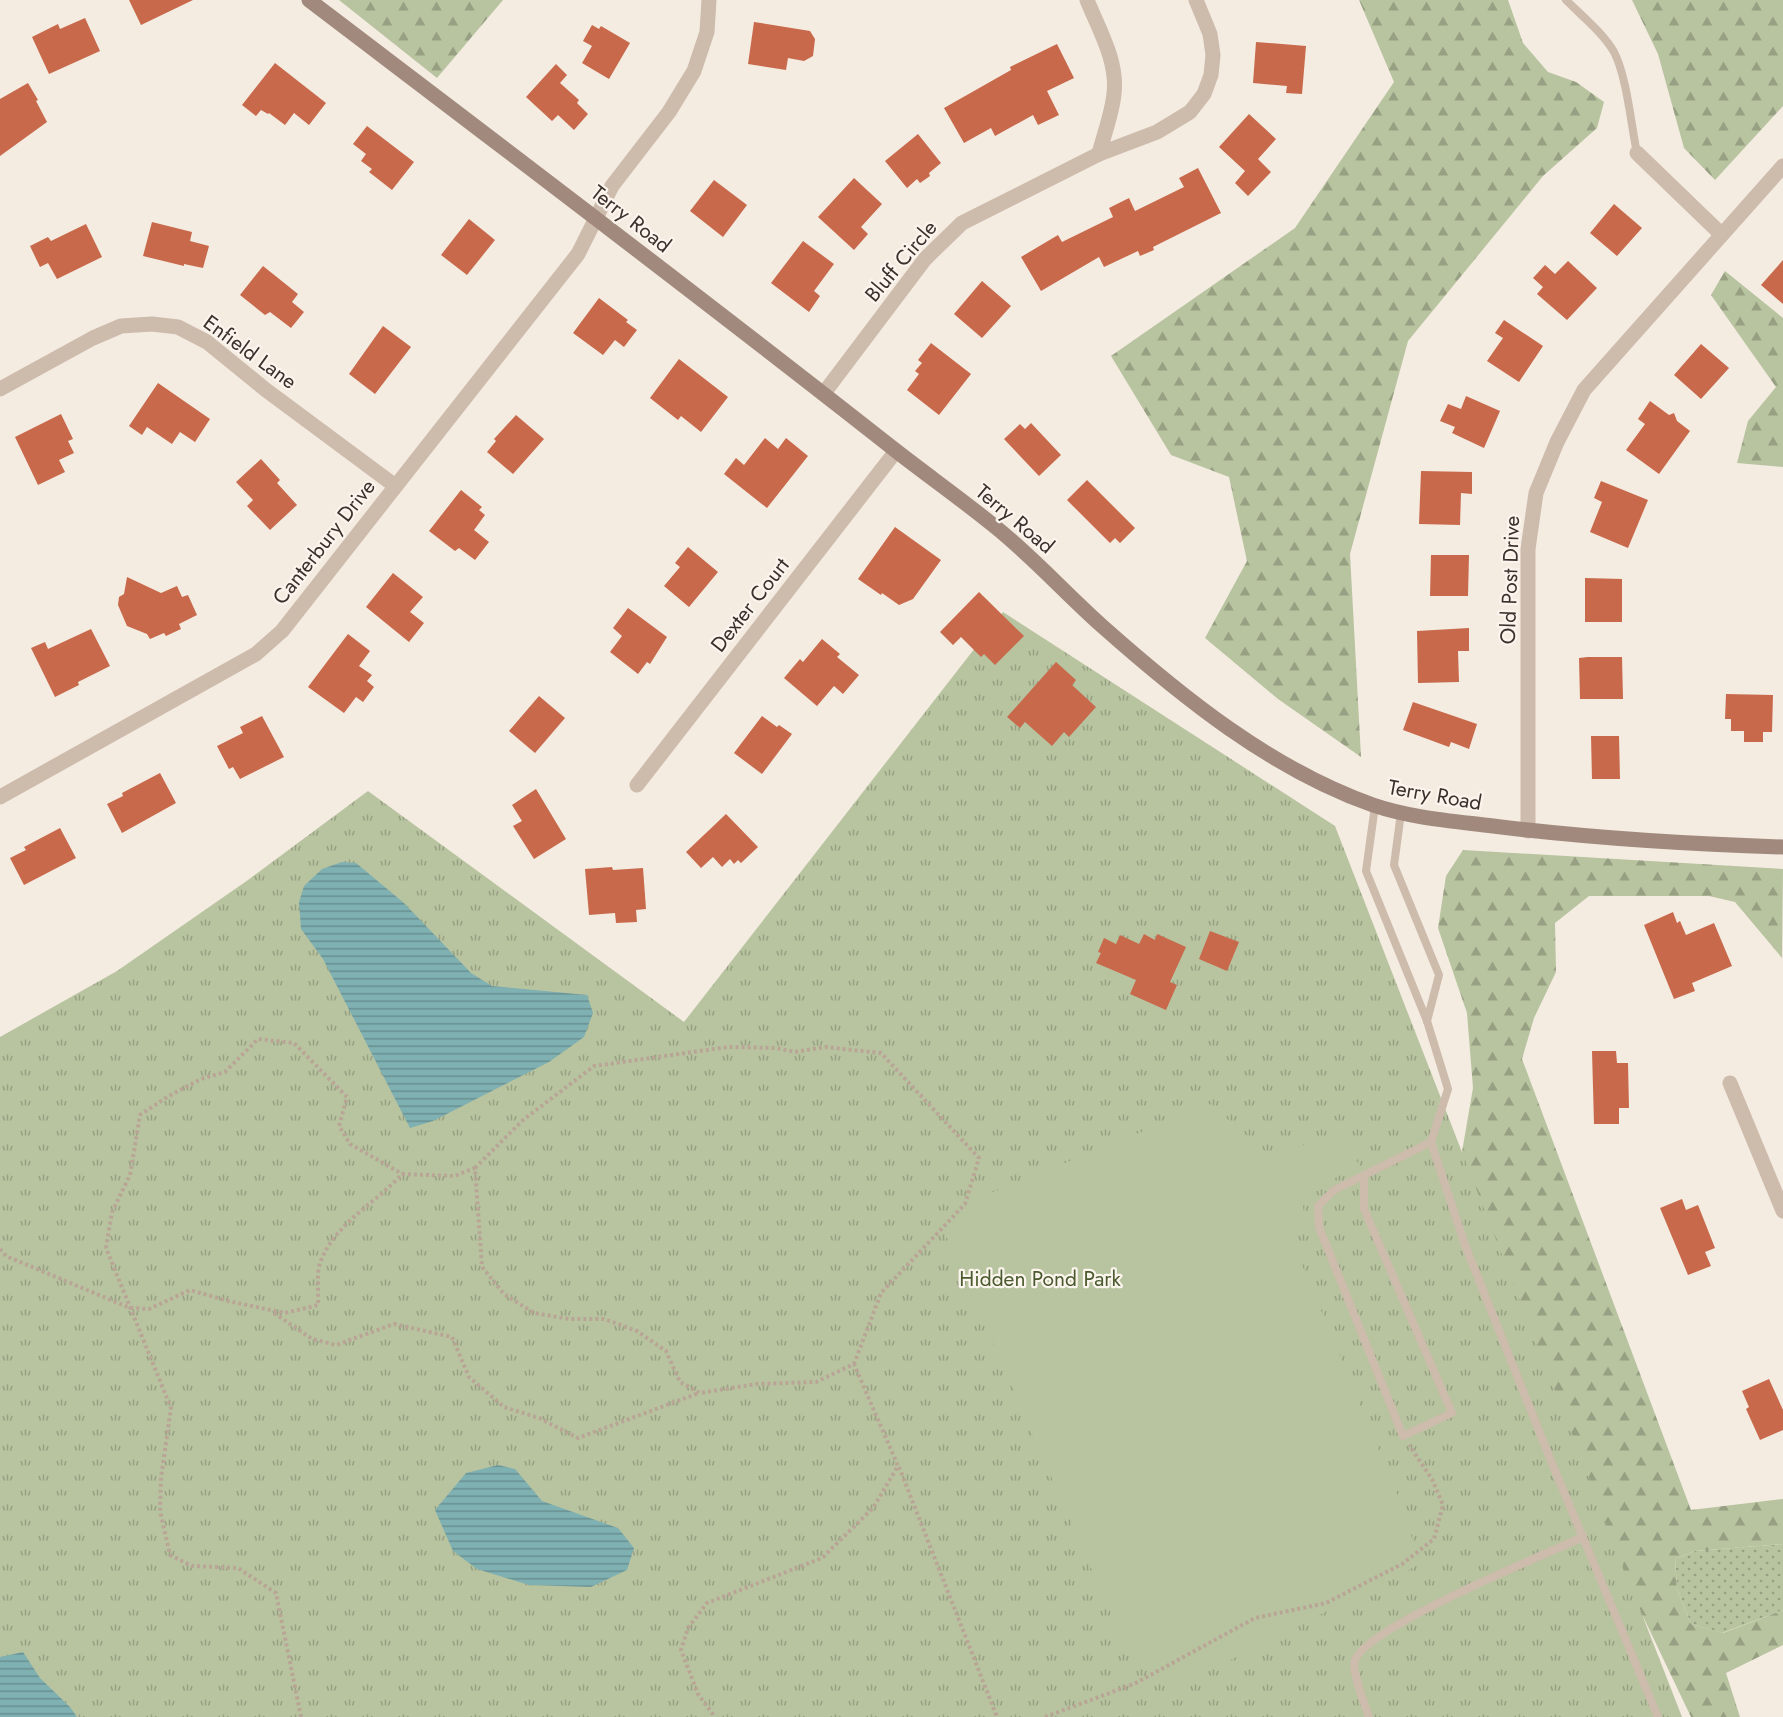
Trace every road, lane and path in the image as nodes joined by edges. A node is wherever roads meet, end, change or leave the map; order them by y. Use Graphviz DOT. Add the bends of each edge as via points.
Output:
graph roads {
  1 [pos="309,0"];
  2 [pos="710,0"];
  3 [pos="1087,0"];
  4 [pos="1196,0"];
  5 [pos="1566,0"];
  6 [pos="1099,153"];
  7 [pos="1637,153"];
  8 [pos="1783,166"];
  9 [pos="595,218"];
  10 [pos="1721,234"];
  11 [pos="0,389"];
  12 [pos="824,393"];
  13 [pos="896,451"];
  14 [pos="394,485"];
  15 [pos="637,785"];
  16 [pos="0,797"];
  17 [pos="1375,806"];
  18 [pos="1401,813"];
  19 [pos="1528,831"];
  20 [pos="1783,846"];
  21 [pos="1427,1021"];
  22 [pos="1730,1083"];
  23 [pos="1431,1142"];
  24 [pos="475,1168"];
  25 [pos="402,1174"];
  26 [pos="1364,1175"];
  27 [pos="1783,1211"];
  28 [pos="0,1249"];
  29 [pos="130,1308"];
  30 [pos="271,1311"];
  31 [pos="854,1364"];
  32 [pos="700,1393"];
  33 [pos="1403,1436"];
  34 [pos="898,1466"];
  35 [pos="1583,1538"];
  36 [pos="301,1717"];
  37 [pos="715,1717"];
  38 [pos="997,1717"];
  39 [pos="1045,1717"];
  40 [pos="1369,1717"];
  41 [pos="1658,1717"];
  1 -- 9 [label="street, Terry Road"];
  2 -- 9 [label="street, Canterbury Drive" via="706,32 694,71 669,112 612,186"];
  3 -- 6 [label="street" via="1114,73 1114,95"];
  4 -- 6 [label="street, Bluff Circle" via="1210,34 1213,55 1204,94 1190,112 1157,132"];
  5 -- 7 [label="lane" via="1615,54"];
  6 -- 12 [label="street, Bluff Circle" via="962,223 925,259"];
  7 -- 10 [label="street"];
  8 -- 10 [label="street, Old Post Drive"];
  9 -- 12 [label="street, Terry Road"];
  9 -- 14 [label="street, Canterbury Drive" via="578,254"];
  10 -- 19 [label="street, Old Post Drive" via="1584,390 1536,493 1528,549"];
  11 -- 14 [label="street, Enfield Lane" via="121,326 178,327 207,342"];
  12 -- 13 [label="street, Terry Road"];
  13 -- 15 [label="street, Dexter Court"];
  13 -- 17 [label="street, Terry Road" via="993,525 1178,691 1249,742 1328,787"];
  14 -- 16 [label="street, Canterbury Drive" via="282,631 256,654"];
  17 -- 18 [label="street, Terry Road"];
  17 -- 21 [label="lane" via="1366,871"];
  18 -- 19 [label="street, Terry Road"];
  18 -- 21 [label="lane" via="1394,865 1439,975"];
  19 -- 20 [label="street, Terry Road" via="1689,844"];
  21 -- 23 [label="lane" via="1448,1089"];
  22 -- 27 [label="street"];
  23 -- 26 [label="lane"];
  23 -- 35 [label="lane" via="1465,1245"];
  24 -- 25 [label="path" via="454,1176"];
  24 -- 31 [label="path" via="523,1120 594,1066 728,1047 795,1052 825,1047 881,1053 979,1158 965,1204 881,1293"];
  24 -- 32 [label="path" via="482,1267 504,1294 534,1313 604,1319 637,1331 666,1351 680,1382"];
  25 -- 29 [label="path" via="350,1144 339,1126 347,1097 294,1043 258,1039 225,1072 201,1079 140,1115 130,1175 112,1212 106,1248"];
  25 -- 30 [label="path" via="336,1233 320,1264 318,1305 285,1314"];
  26 -- 33 [label="lane" via="1334,1190 1318,1206 1319,1227"];
  26 -- 33 [label="lane" via="1364,1209 1452,1413"];
  28 -- 29 [label="path" via="6,1256"];
  29 -- 30 [label="path" via="149,1309 190,1290"];
  29 -- 36 [label="path" via="171,1408 160,1511 170,1555 192,1566 238,1568 276,1593"];
  30 -- 32 [label="path" via="312,1339 336,1345 394,1324 452,1337 469,1377 504,1407 539,1418 578,1438"];
  31 -- 32 [label="path" via="816,1382 757,1384"];
  31 -- 34 [label="path"];
  33 -- 39 [label="path" via="1432,1479 1443,1505 1434,1539 1402,1564 1326,1603 1255,1618 1134,1684"];
  34 -- 37 [label="path" via="873,1508 822,1558 707,1603 688,1628 681,1650 698,1694"];
  34 -- 38 [label="path"];
  35 -- 40 [label="lane" via="1408,1618 1361,1650 1354,1661 1355,1671"];
  35 -- 41 [label="lane"];
}
